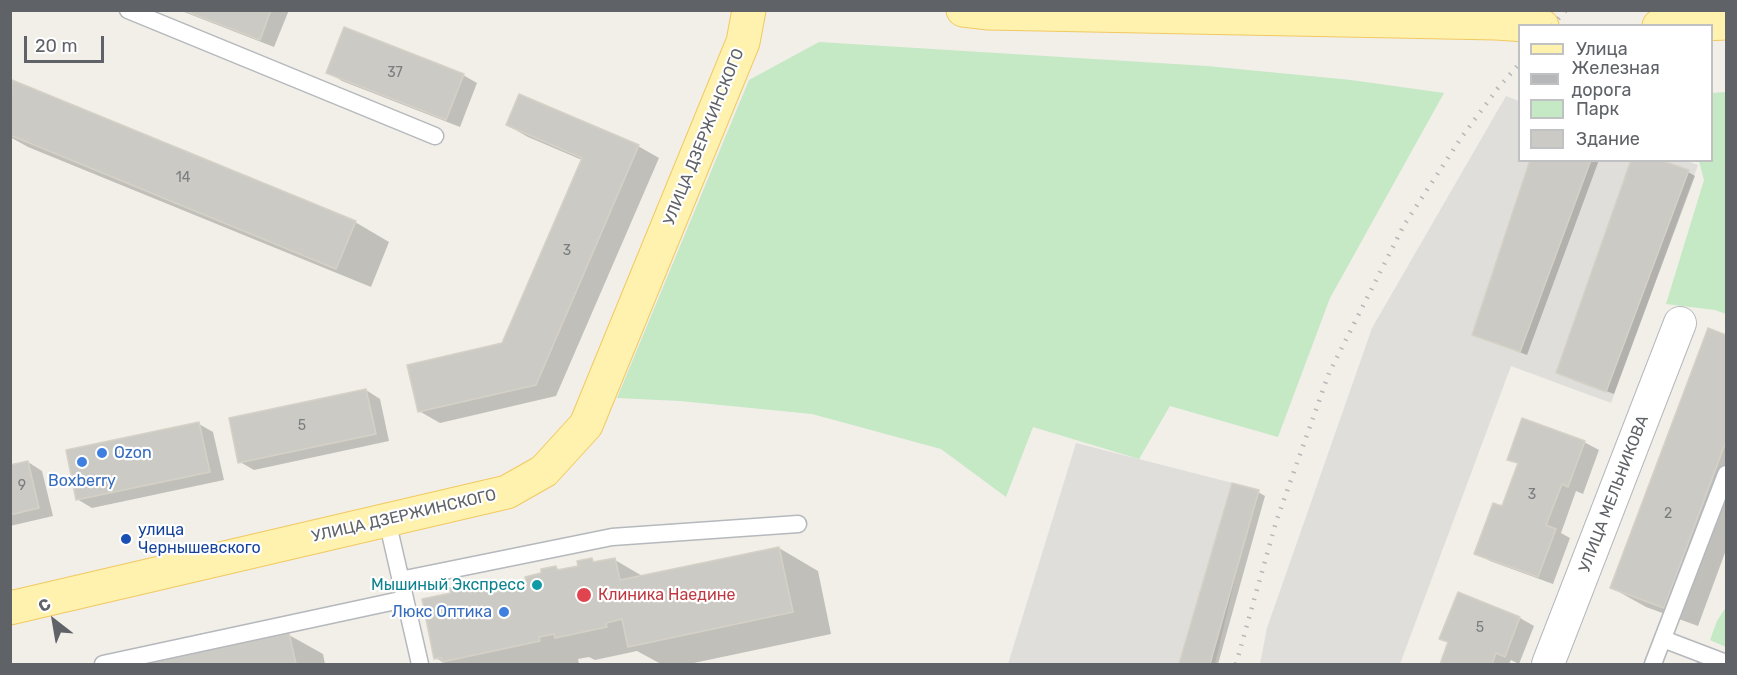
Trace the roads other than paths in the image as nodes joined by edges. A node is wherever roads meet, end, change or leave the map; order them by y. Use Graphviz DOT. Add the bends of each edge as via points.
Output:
graph roads {
  1 [pos="128,10"];
  2 [pos="749,10"];
  3 [pos="980,11"];
  4 [pos="1726,23"];
  5 [pos="1518,24"];
  6 [pos="1704,24"];
  7 [pos="435,136"];
  8 [pos="1680,323"];
  9 [pos="1726,474"];
  10 [pos="387,520"];
  11 [pos="798,524"];
  12 [pos="400,580"];
  13 [pos="405,599"];
  14 [pos="10,608"];
  15 [pos="1663,639"];
  16 [pos="1726,663"];
  17 [pos="103,664"];
  18 [pos="420,664"];
  19 [pos="1548,664"];
  20 [pos="1653,664"];
  1 -- 7 [label="lane"];
  2 -- 10 [label="main road, УЛИЦА ДЗЕРЖИНСКОГО" via="743,42 586,425 544,471 507,492"];
  3 -- 5 [label="main road"];
  4 -- 6 [label="main road"];
  8 -- 19 [label="street, УЛИЦА МЕЛЬНИКОВА"];
  9 -- 15 [label="lane"];
  10 -- 12 [label="lane"];
  10 -- 14 [label="main road, УЛИЦА ДЗЕРЖИНСКОГО"];
  11 -- 12 [label="lane" via="612,537"];
  12 -- 13 [label="lane"];
  13 -- 17 [label="lane"];
  13 -- 18 [label="lane"];
  15 -- 16 [label="lane"];
  15 -- 20 [label="lane"];
}
